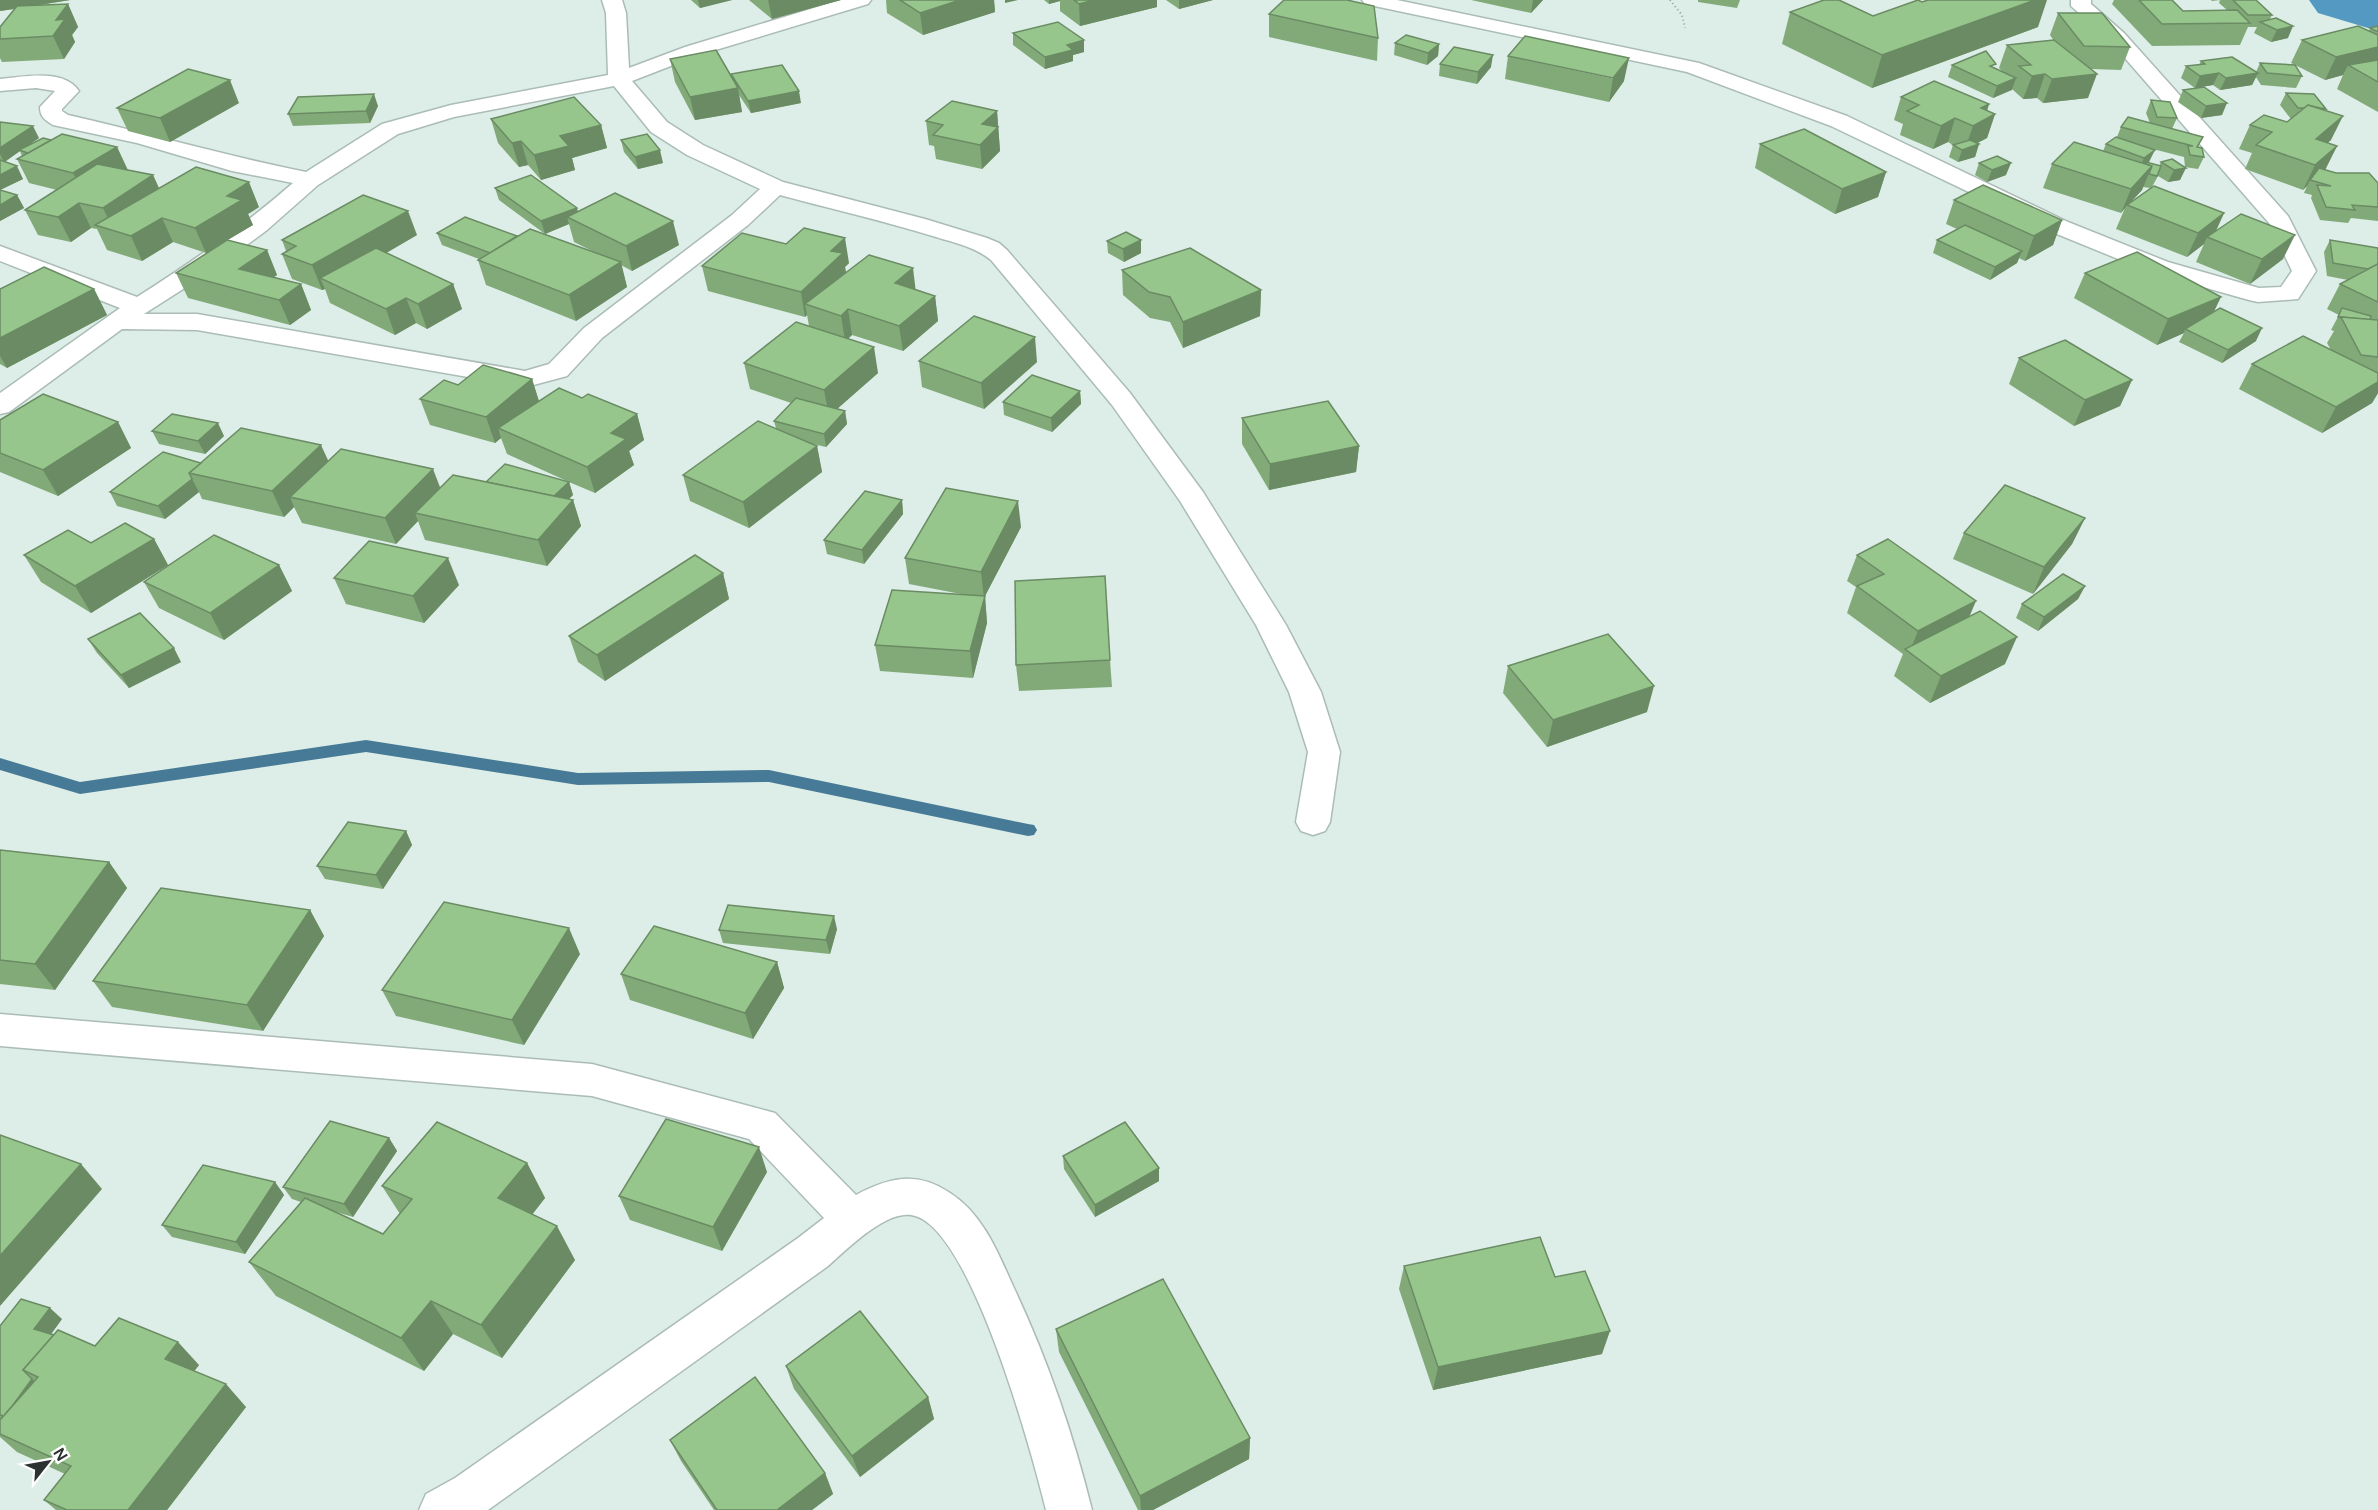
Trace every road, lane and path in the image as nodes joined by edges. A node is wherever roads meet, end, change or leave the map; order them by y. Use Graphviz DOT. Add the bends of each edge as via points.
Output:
graph roads {
  1 [pos="612,0"];
  2 [pos="861,0"];
  3 [pos="1372,0"];
  4 [pos="2081,0"];
  5 [pos="619,79"];
  6 [pos="0,85"];
  7 [pos="310,180"];
  8 [pos="776,187"];
  9 [pos="0,253"];
  10 [pos="138,306"];
  11 [pos="116,321"];
  12 [pos="0,406"];
  13 [pos="1313,822"];
  14 [pos="0,1030"];
  15 [pos="853,1220"];
  16 [pos="442,1510"];
  17 [pos="1069,1510"];
  1 -- 5 [label="street"];
  2 -- 5 [label="street" via="692,51"];
  3 -- 4 [label="street" via="1692,67 1839,121 2050,222 2159,267 2258,295 2289,294 2304,271 2280,221 2117,37 2081,6"];
  5 -- 7 [label="street" via="451,111 390,129"];
  5 -- 8 [label="street" via="659,127 695,150"];
  6 -- 7 [label="street" via="44,82 63,86 68,91 51,107 51,114 61,120"];
  7 -- 10 [label="street" via="233,244"];
  8 -- 11 [label="street" via="740,220 593,333 558,370 526,379 197,322"];
  8 -- 13 [label="street" via="991,248 1121,399 1193,498 1271,625 1305,692 1324,752"];
  9 -- 10 [label="street"];
  10 -- 11 [label="street"];
  11 -- 12 [label="street"];
  14 -- 15 [label="street" via="592,1080 761,1125"];
  15 -- 16 [label="street" via="510,1467"];
  15 -- 17 [label="street" via="894,1197 912,1196 946,1213 959,1228 990,1282 1022,1354"];
}
